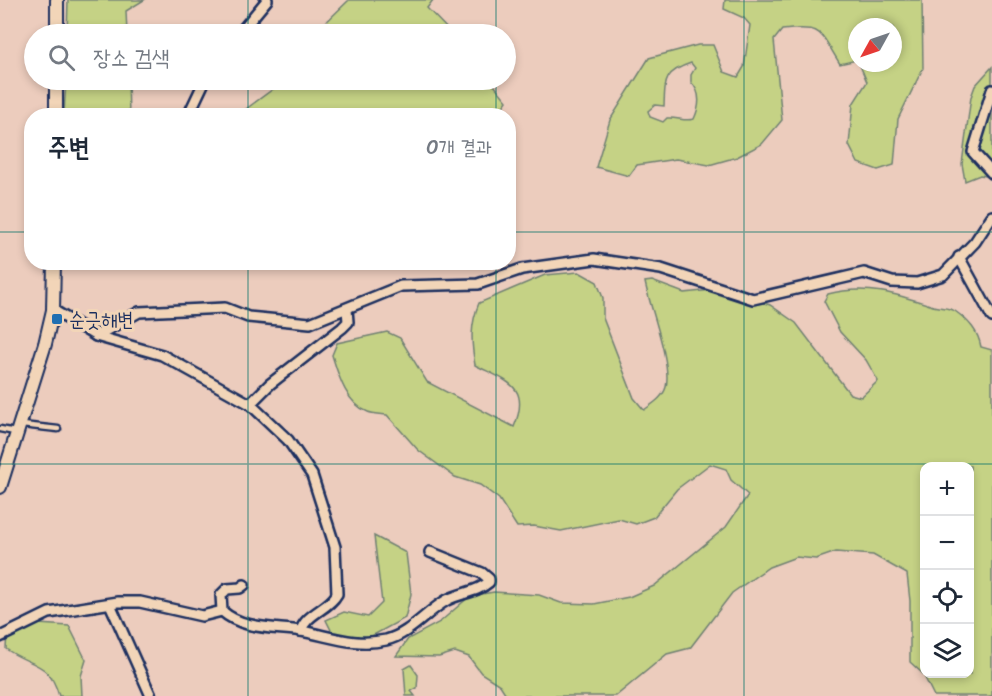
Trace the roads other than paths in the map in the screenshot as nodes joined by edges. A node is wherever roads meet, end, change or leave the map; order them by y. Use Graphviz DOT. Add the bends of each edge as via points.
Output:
graph roads {
  1 [pos="57,0"];
  2 [pos="267,0"];
  3 [pos="57,24"];
  4 [pos="248,24"];
  5 [pos="57,90"];
  6 [pos="201,90"];
  7 [pos="992,90"];
  8 [pos="56,108"];
  9 [pos="193,108"];
  10 [pos="992,173"];
  11 [pos="992,216"];
  12 [pos="959,257"];
  13 [pos="54,270"];
  14 [pos="348,309"];
  15 [pos="53,310"];
  16 [pos="992,317"];
  17 [pos="96,336"];
  18 [pos="250,404"];
  19 [pos="1,429"];
  20 [pos="16,429"];
  21 [pos="58,429"];
  22 [pos="0,487"];
  23 [pos="430,552"];
  24 [pos="244,585"];
  25 [pos="110,604"];
  26 [pos="222,611"];
  27 [pos="300,631"];
  28 [pos="0,638"];
  29 [pos="151,696"];
  1 -- 3 [label="street"];
  2 -- 4 [label="street"];
  5 -- 8 [label="street"];
  6 -- 9 [label="street"];
  7 -- 10 [label="street" via="973,152"];
  11 -- 12 [label="street" via="975,242"];
  12 -- 14 [label="street" via="943,275 917,283 892,282 864,273 753,299 662,269 594,259 522,269 478,284 401,286"];
  12 -- 16 [label="street"];
  13 -- 15 [label="street"];
  14 -- 17 [label="street" via="310,323 248,317 225,308 140,312"];
  14 -- 18 [label="street" via="348,322 342,328"];
  15 -- 17 [label="street"];
  15 -- 20 [label="street"];
  17 -- 18 [label="street" via="162,355"];
  18 -- 27 [label="street" via="288,440 312,475 335,547 337,594"];
  19 -- 20 [label="lane"];
  20 -- 21 [label="lane"];
  20 -- 22 [label="street"];
  23 -- 27 [label="street" via="482,573 489,582 444,602 384,640 348,642"];
  24 -- 26 [label="street" via="223,591"];
  25 -- 26 [label="street" via="140,602 202,616"];
  25 -- 28 [label="street" via="49,613"];
  25 -- 29 [label="street"];
  26 -- 27 [label="street" via="248,624"];
}
